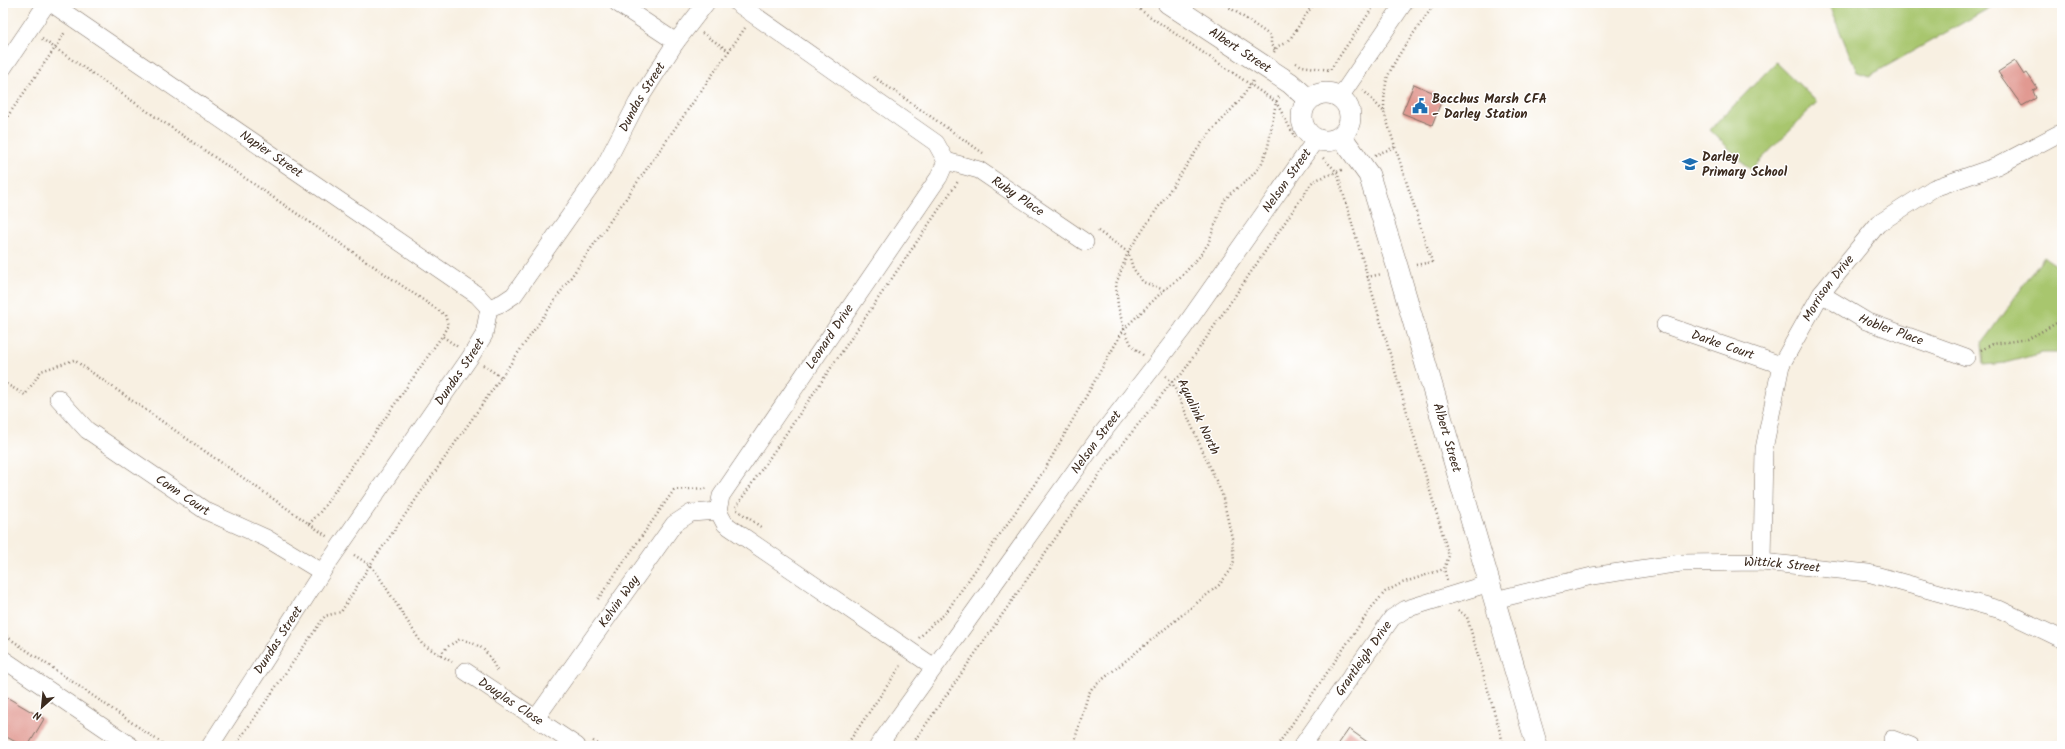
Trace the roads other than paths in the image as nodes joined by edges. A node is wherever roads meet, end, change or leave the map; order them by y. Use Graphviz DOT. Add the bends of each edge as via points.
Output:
graph roads {
  1 [pos="47,3"];
  2 [pos="51,3"];
  3 [pos="617,3"];
  4 [pos="706,3"];
  5 [pos="737,3"];
  6 [pos="1168,3"];
  7 [pos="1404,3"];
  8 [pos="676,42"];
  9 [pos="3,68"];
  10 [pos="1340,97"];
  11 [pos="1309,100"];
  12 [pos="2062,132"];
  13 [pos="1341,136"];
  14 [pos="1313,144"];
  15 [pos="946,162"];
  16 [pos="1085,242"];
  17 [pos="1821,294"];
  18 [pos="489,308"];
  19 [pos="1666,325"];
  20 [pos="1966,358"];
  21 [pos="1781,365"];
  22 [pos="58,398"];
  23 [pos="720,503"];
  24 [pos="1762,562"];
  25 [pos="322,572"];
  26 [pos="1492,591"];
  27 [pos="2062,639"];
  28 [pos="3,659"];
  29 [pos="934,666"];
  30 [pos="465,671"];
  31 [pos="536,718"];
  32 [pos="1892,738"];
  33 [pos="131,746"];
  34 [pos="210,746"];
  35 [pos="577,746"];
  36 [pos="878,746"];
  37 [pos="1302,746"];
  38 [pos="1537,746"];
  39 [pos="1911,746"];
  1 -- 9 [label="street"];
  2 -- 18 [label="street, Napier Street" via="477,295"];
  3 -- 8 [label="street"];
  4 -- 8 [label="street, Dundas Street"];
  5 -- 15 [label="street" via="936,143"];
  6 -- 11 [label="street, Albert Street" via="1290,83"];
  7 -- 10 [label="street"];
  8 -- 18 [label="street, Dundas Street" via="637,103 604,167 514,295"];
  10 -- 11 [label="street" via="1324,93"];
  10 -- 13 [label="street" via="1350,115 1349,124"];
  11 -- 14 [label="street" via="1302,113 1302,121"];
  12 -- 17 [label="street, Morrison Drive" via="1997,166 1934,188 1878,224"];
  13 -- 14 [label="street"];
  13 -- 26 [label="street, Albert Street" via="1369,175"];
  14 -- 29 [label="street, Nelson Street" via="1182,330"];
  15 -- 16 [label="street, Ruby Place" via="979,170"];
  15 -- 23 [label="street, Leonard Drive" via="939,177"];
  17 -- 20 [label="street, Hobler Place" via="1866,321"];
  17 -- 21 [label="street, Morrison Drive"];
  18 -- 25 [label="street, Dundas Street" via="484,335 471,356"];
  19 -- 21 [label="street, Darke Court"];
  21 -- 24 [label="street, Morrison Drive" via="1764,449"];
  22 -- 25 [label="street, Conn Court" via="87,430 206,511 266,538"];
  23 -- 29 [label="street" via="725,524"];
  23 -- 31 [label="street, Kelvin Way" via="691,513 674,524"];
  24 -- 26 [label="street, Wittick Street" via="1681,563"];
  24 -- 27 [label="street, Wittick Street" via="1868,573 2001,610"];
  25 -- 34 [label="street, Dundas Street"];
  26 -- 37 [label="street, Grantleigh Drive" via="1452,594 1406,609 1392,618"];
  26 -- 38 [label="street, Albert Street"];
  28 -- 33 [label="street"];
  29 -- 36 [label="street, Nelson Street"];
  30 -- 31 [label="street, Douglas Close"];
  31 -- 35 [label="street, Douglas Close"];
  32 -- 39 [label="street"];
}
